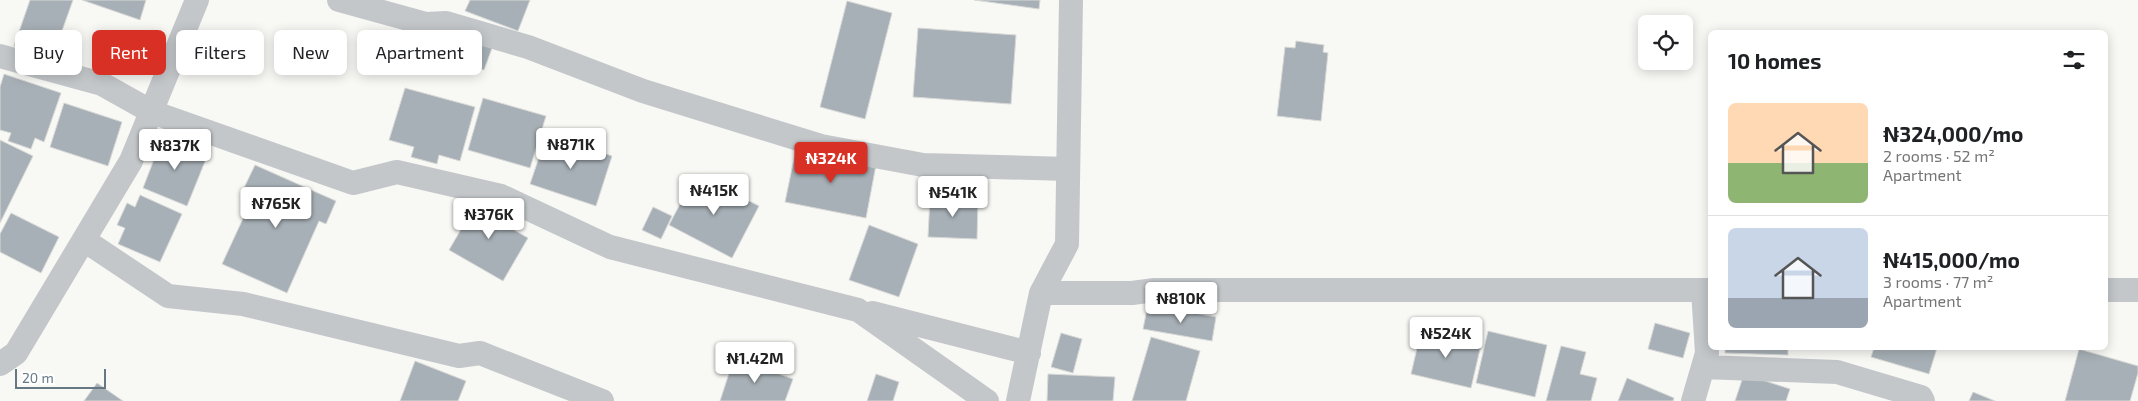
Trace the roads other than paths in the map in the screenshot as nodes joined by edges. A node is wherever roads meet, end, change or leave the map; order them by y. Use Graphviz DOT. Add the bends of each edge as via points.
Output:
graph roads {
  1 [pos="197,0"];
  2 [pos="339,0"];
  3 [pos="1071,0"];
  4 [pos="0,56"];
  5 [pos="152,112"];
  6 [pos="1068,170"];
  7 [pos="84,240"];
  8 [pos="1707,290"];
  9 [pos="2108,290"];
  10 [pos="2138,290"];
  11 [pos="1041,293"];
  12 [pos="858,310"];
  13 [pos="1029,353"];
  14 [pos="0,364"];
  15 [pos="1703,367"];
  16 [pos="602,401"];
  17 [pos="987,401"];
  18 [pos="1018,401"];
  19 [pos="1693,401"];
  20 [pos="1923,401"];
  1 -- 5 [label="street"];
  2 -- 6 [label="street" via="426,24 446,23 528,46 643,91 821,146 924,165"];
  3 -- 6 [label="street"];
  4 -- 5 [label="street" via="102,84"];
  5 -- 7 [label="street" via="132,161"];
  5 -- 12 [label="street" via="354,183 397,172 501,196 610,247"];
  6 -- 11 [label="street" via="1067,244"];
  7 -- 14 [label="street" via="16,353"];
  7 -- 16 [label="street" via="168,296 243,304 459,356 480,353"];
  8 -- 11 [label="street"];
  8 -- 15 [label="street" via="1707,353"];
  9 -- 10 [label="street"];
  11 -- 13 [label="street"];
  12 -- 13 [label="street"];
  12 -- 17 [label="street"];
  13 -- 18 [label="street"];
  15 -- 19 [label="street"];
  15 -- 20 [label="street" via="1837,372 1921,397"];
}
